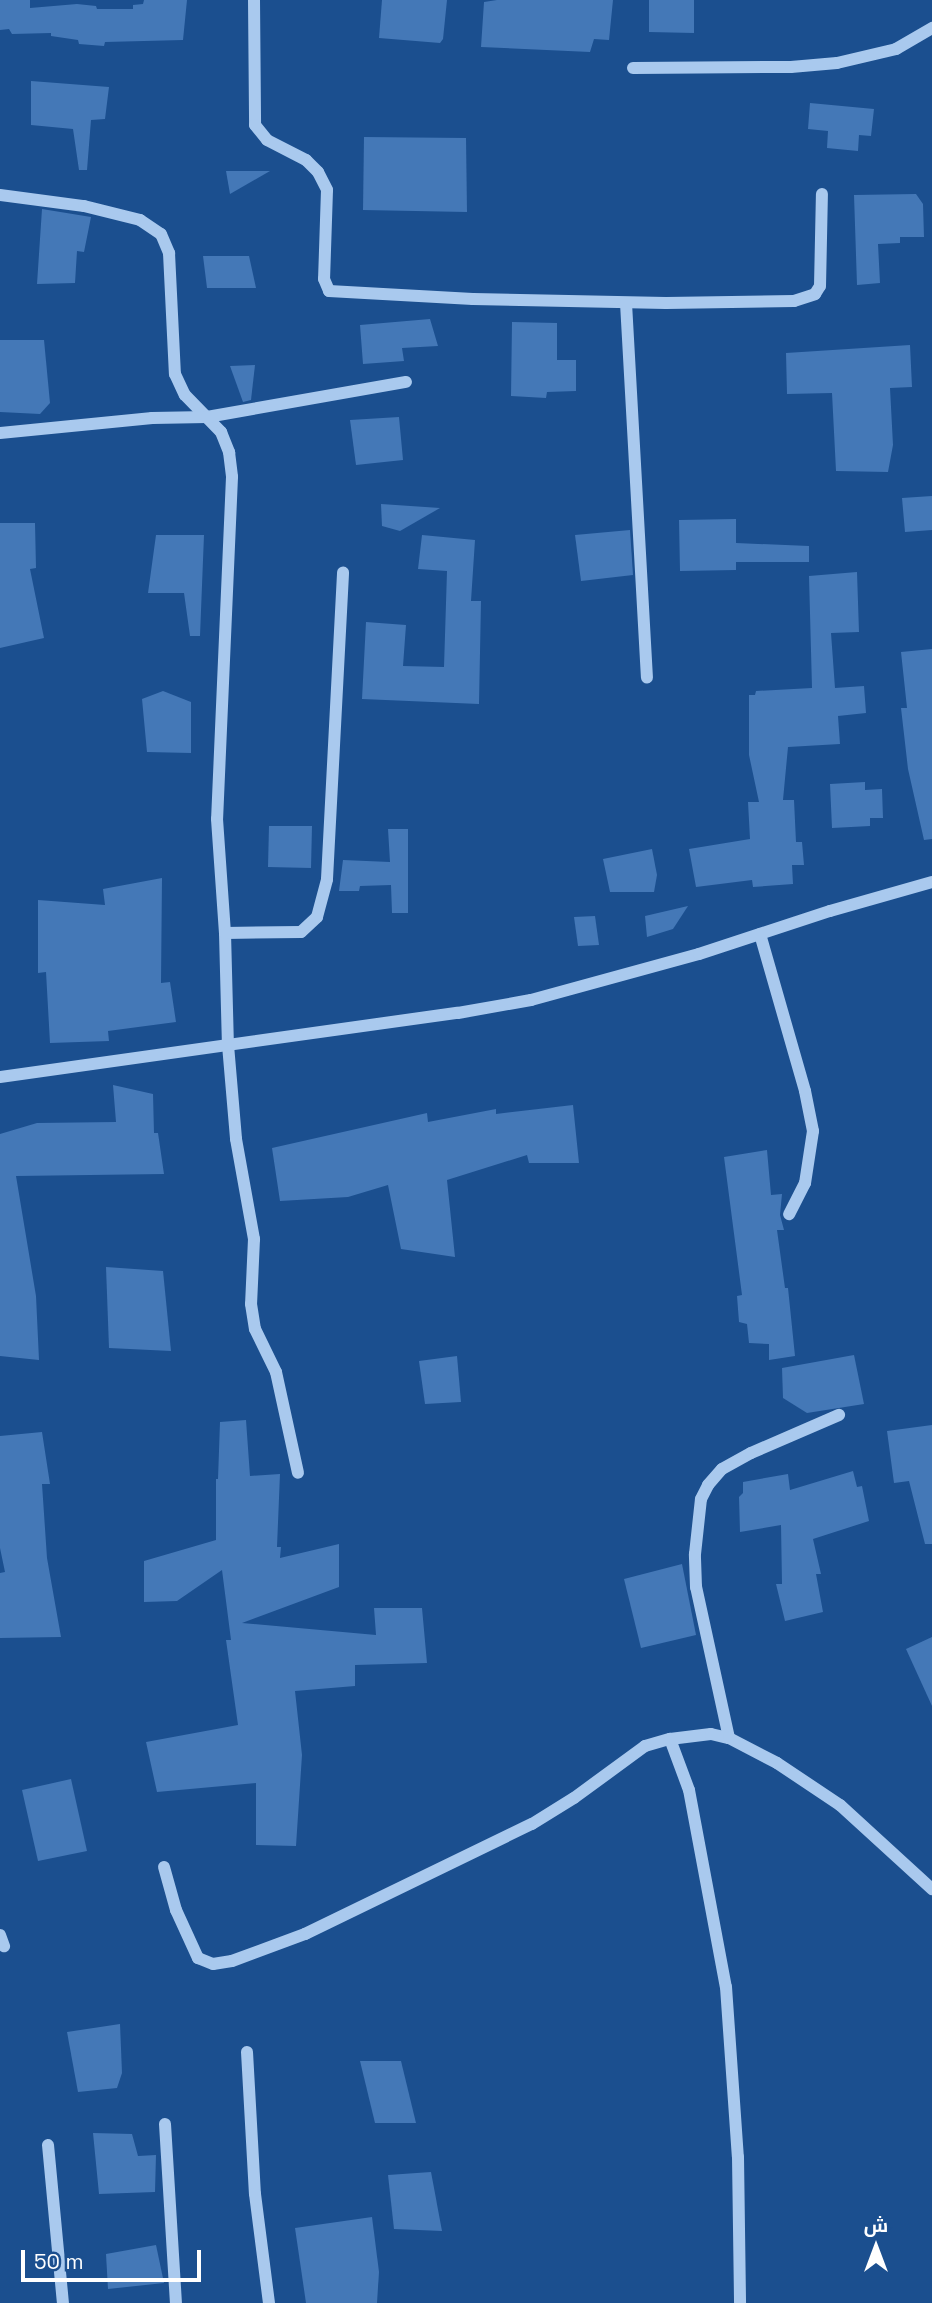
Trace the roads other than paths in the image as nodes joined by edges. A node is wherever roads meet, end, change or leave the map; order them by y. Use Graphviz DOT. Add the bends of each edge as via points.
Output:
graph roads {
  1 [pos="254,0"];
  2 [pos="932,28"];
  3 [pos="634,68"];
  4 [pos="822,194"];
  5 [pos="0,195"];
  6 [pos="626,303"];
  7 [pos="406,382"];
  8 [pos="207,417"];
  9 [pos="0,433"];
  10 [pos="343,572"];
  11 [pos="647,677"];
  12 [pos="932,882"];
  13 [pos="225,933"];
  14 [pos="760,934"];
  15 [pos="228,1045"];
  16 [pos="0,1077"];
  17 [pos="789,1214"];
  18 [pos="839,1415"];
  19 [pos="298,1474"];
  20 [pos="670,1738"];
  21 [pos="729,1738"];
  22 [pos="164,1867"];
  23 [pos="932,1889"];
  24 [pos="247,2052"];
  25 [pos="165,2124"];
  26 [pos="48,2145"];
  27 [pos="63,2303"];
  28 [pos="176,2303"];
  29 [pos="269,2303"];
  30 [pos="740,2303"];
  1 -- 6 [label="street" via="255,125 267,140 306,160 327,190 324,279 329,291"];
  2 -- 3 [label="street" via="895,50 836,63"];
  4 -- 6 [label="street" via="822,275 815,294 794,301 746,304"];
  5 -- 8 [label="street" via="84,206 140,220 161,234 169,253 175,374 185,395"];
  6 -- 11 [label="street"];
  7 -- 8 [label="street"];
  8 -- 9 [label="street"];
  8 -- 13 [label="street" via="221,432 232,477 217,819"];
  10 -- 13 [label="street" via="327,879 317,916 301,932"];
  12 -- 14 [label="street"];
  13 -- 15 [label="street"];
  14 -- 15 [label="street" via="531,1000"];
  14 -- 17 [label="street" via="813,1130 805,1183"];
  15 -- 16 [label="street"];
  15 -- 19 [label="street" via="236,1139 254,1239 251,1304 255,1329 276,1373"];
  18 -- 21 [label="street" via="722,1469 701,1499 696,1587"];
  20 -- 21 [label="street" via="711,1734"];
  20 -- 22 [label="street" via="632,1754 532,1824 305,1934 232,1961 212,1964 198,1958 176,1910"];
  20 -- 30 [label="street" via="689,1790 726,1987 735,2097"];
  21 -- 23 [label="street" via="777,1763 839,1805"];
  24 -- 29 [label="street" via="255,2194"];
  25 -- 28 [label="street"];
  26 -- 27 [label="street"];
}
